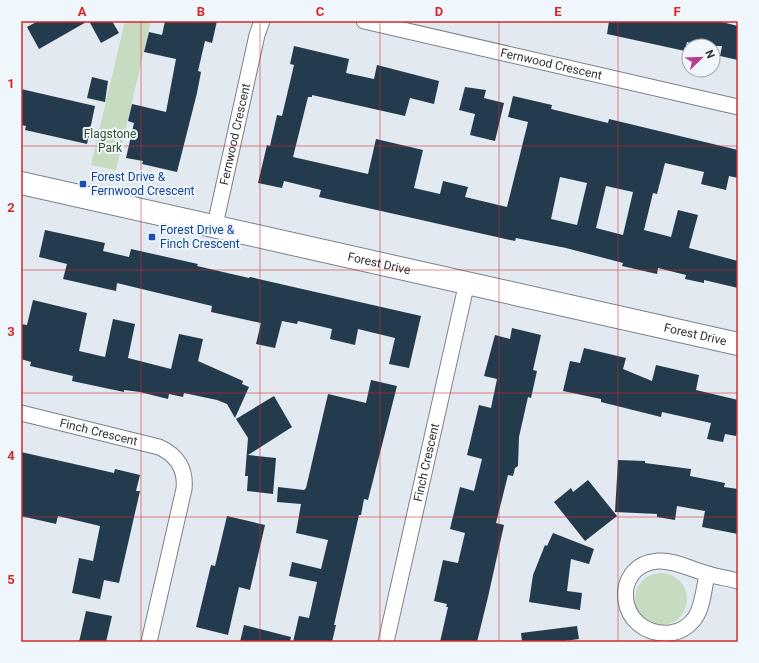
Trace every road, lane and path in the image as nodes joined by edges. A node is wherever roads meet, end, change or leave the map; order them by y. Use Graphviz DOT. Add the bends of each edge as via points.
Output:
graph roads {
  1 [pos="262,21"];
  2 [pos="364,21"];
  3 [pos="738,107"];
  4 [pos="22,188"];
  5 [pos="215,226"];
  6 [pos="467,282"];
  7 [pos="738,344"];
  8 [pos="21,413"];
  9 [pos="707,574"];
  10 [pos="738,580"];
  11 [pos="149,642"];
  12 [pos="386,642"];
  1 -- 5 [label="street, Fernwood Crescent"];
  2 -- 3 [label="street, Fernwood Crescent"];
  4 -- 5 [label="street, Forest Drive"];
  5 -- 6 [label="street, Forest Drive"];
  6 -- 7 [label="street, Forest Drive"];
  6 -- 12 [label="street, Finch Crescent"];
  8 -- 11 [label="street, Finch Crescent" via="159,447 180,463 185,480 184,489"];
  9 -- 9 [label="street" via="669,562 651,562 642,566 632,575 626,587 625,596 629,613 640,626 648,630 665,633 682,629 699,611"];
  9 -- 10 [label="street"];
}
